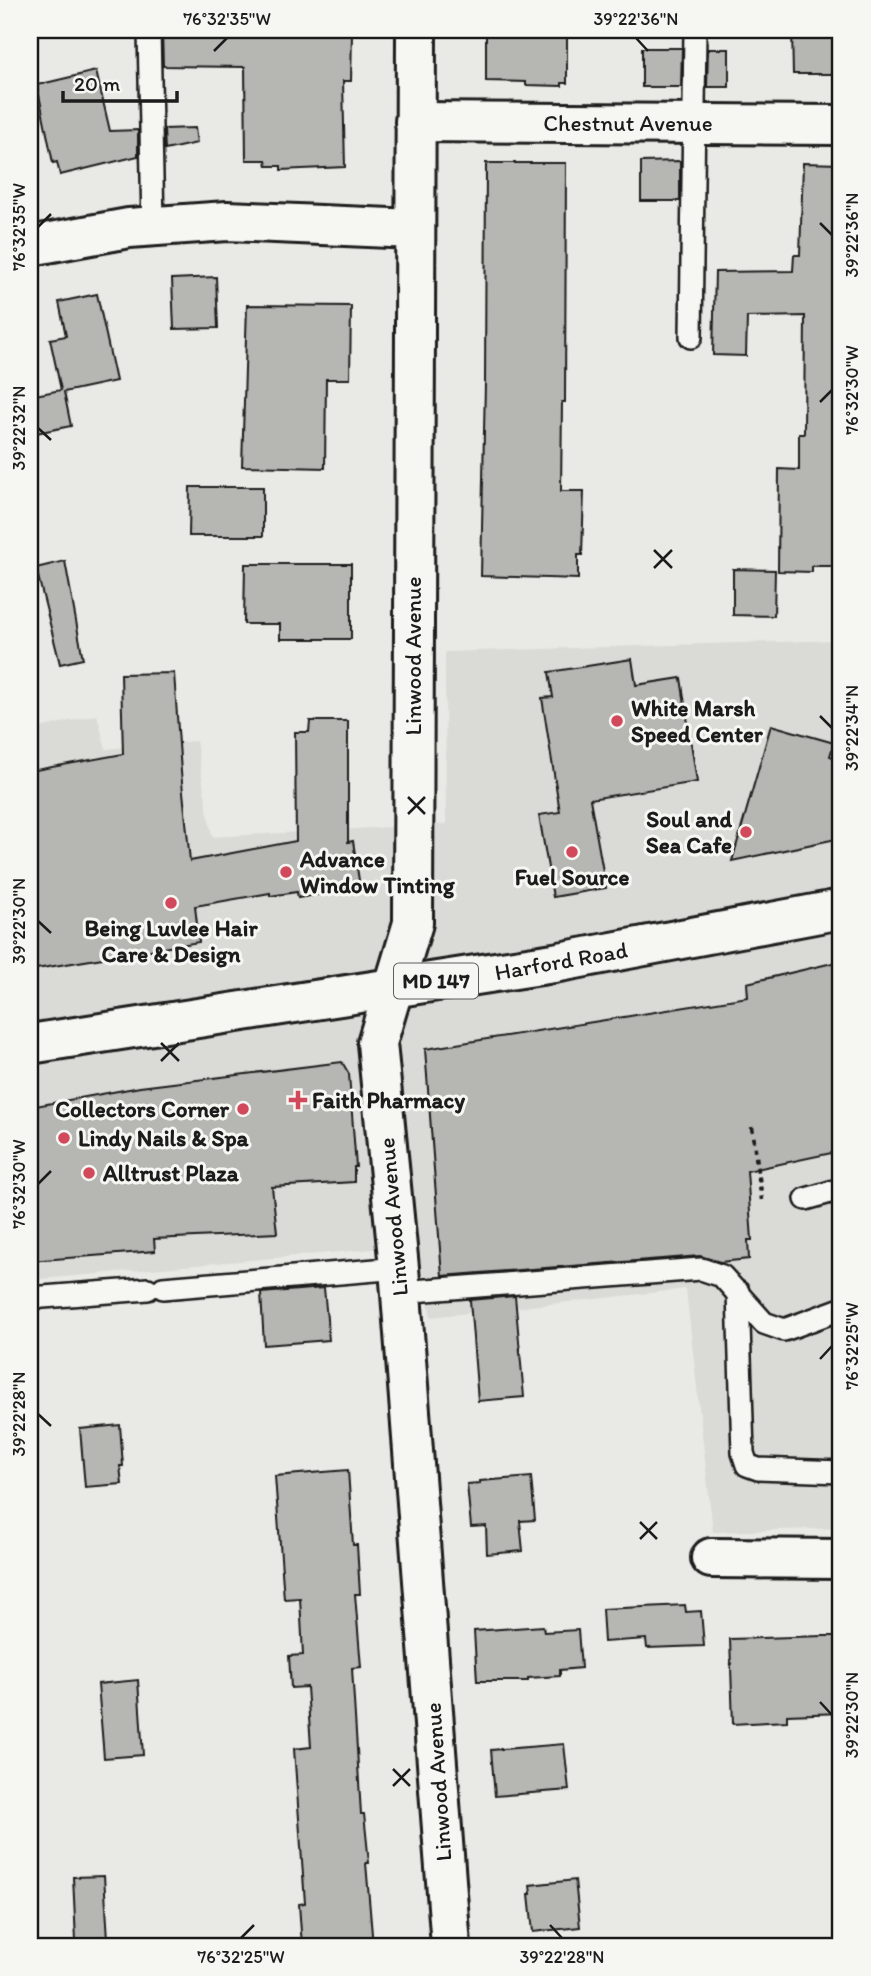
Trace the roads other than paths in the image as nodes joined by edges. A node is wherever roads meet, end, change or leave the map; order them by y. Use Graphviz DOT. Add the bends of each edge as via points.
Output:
graph roads {
  1 [pos="149,30"];
  2 [pos="416,30"];
  3 [pos="695,30"];
  4 [pos="415,122"];
  5 [pos="692,124"];
  6 [pos="841,125"];
  7 [pos="153,226"];
  8 [pos="414,229"];
  9 [pos="30,246"];
  10 [pos="691,337"];
  11 [pos="841,909"];
  12 [pos="394,988"];
  13 [pos="30,1044"];
  14 [pos="841,1189"];
  15 [pos="806,1199"];
  16 [pos="399,1280"];
  17 [pos="738,1292"];
  18 [pos="30,1298"];
  19 [pos="841,1309"];
  20 [pos="841,1472"];
  21 [pos="711,1558"];
  22 [pos="841,1559"];
  23 [pos="451,1946"];
  1 -- 7 [label="lane"];
  2 -- 4 [label="street, Linwood Avenue"];
  3 -- 5 [label="lane"];
  4 -- 5 [label="street, Chestnut Avenue"];
  4 -- 8 [label="street, Linwood Avenue"];
  5 -- 6 [label="street, Chestnut Avenue"];
  5 -- 10 [label="lane"];
  7 -- 8 [label="street" via="227,221"];
  7 -- 9 [label="street"];
  8 -- 12 [label="street, Linwood Avenue" via="413,923"];
  11 -- 12 [label="street, Harford Road / MD 147" via="567,961"];
  12 -- 13 [label="street, Harford Road / MD 147"];
  12 -- 16 [label="street, Linwood Avenue" via="377,1043"];
  14 -- 15 [label="lane"];
  16 -- 17 [label="lane" via="701,1269 722,1276"];
  16 -- 18 [label="lane"];
  16 -- 23 [label="street, Linwood Avenue"];
  17 -- 19 [label="lane" via="764,1323 784,1330"];
  17 -- 20 [label="lane" via="747,1465"];
  21 -- 22 [label="street"];
}
